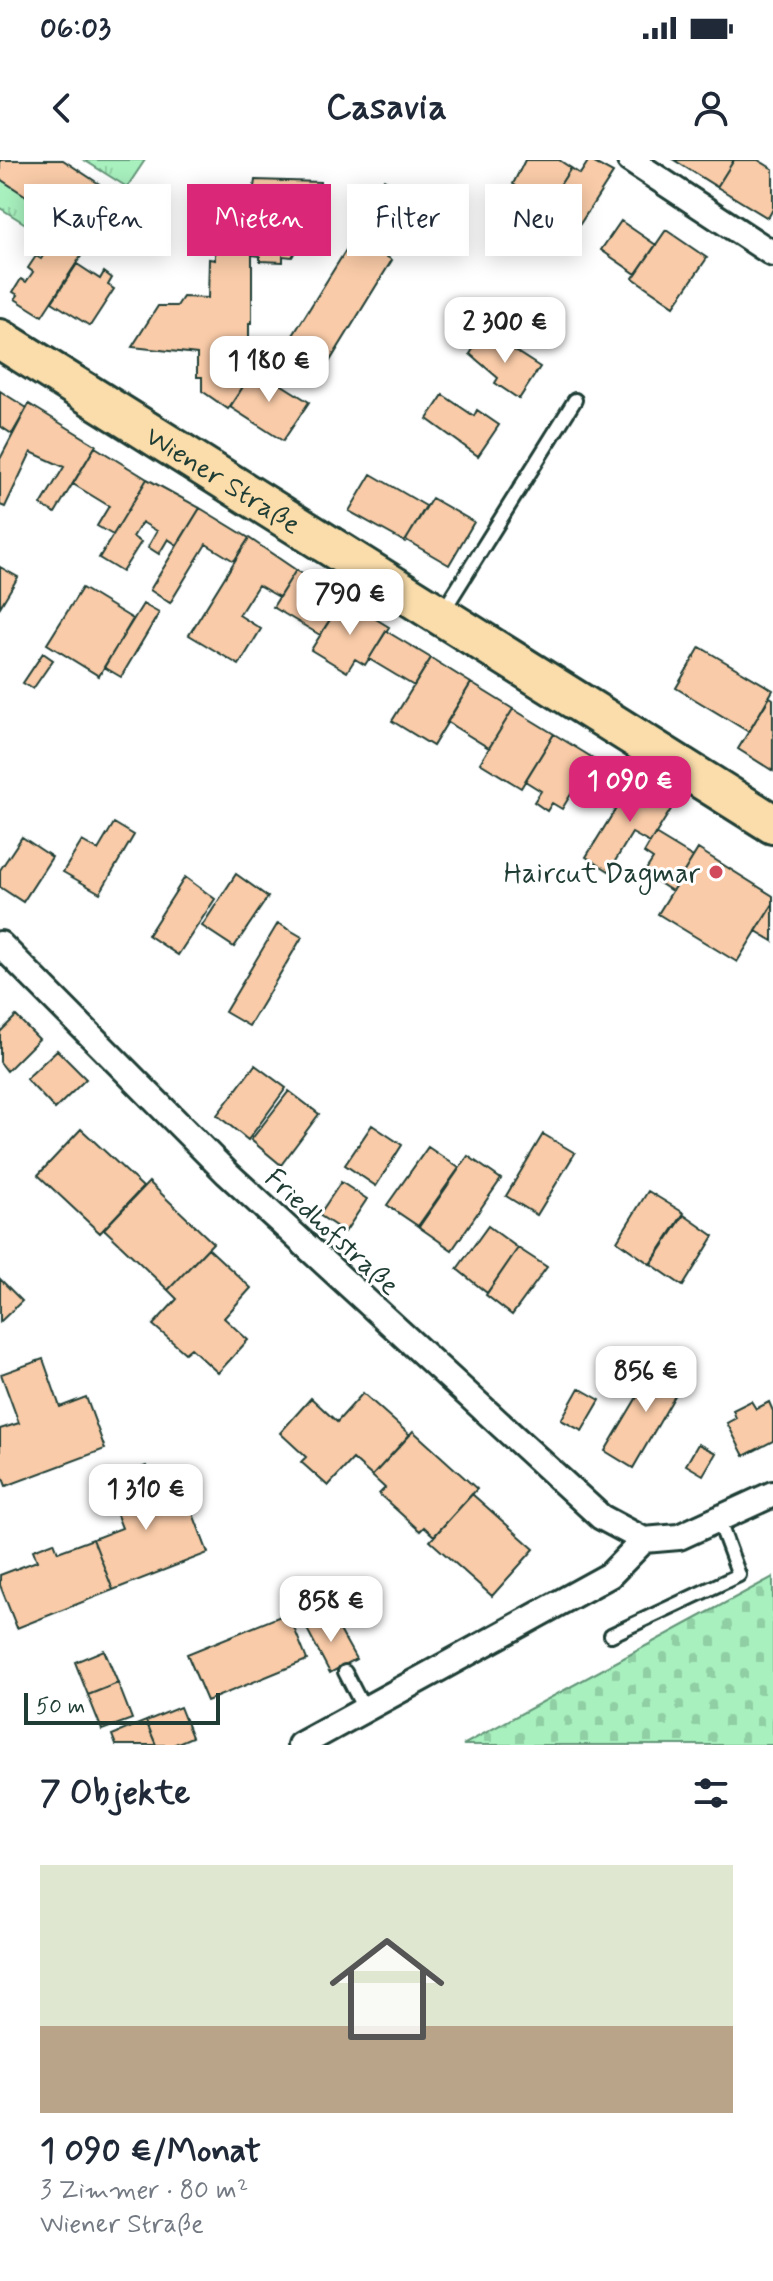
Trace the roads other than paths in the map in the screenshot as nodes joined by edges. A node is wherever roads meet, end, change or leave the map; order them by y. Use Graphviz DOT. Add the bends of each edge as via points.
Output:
graph roads {
  1 [pos="630,160"];
  2 [pos="773,254"];
  3 [pos="0,339"];
  4 [pos="575,400"];
  5 [pos="440,616"];
  6 [pos="773,824"];
  7 [pos="0,944"];
  8 [pos="773,1494"];
  9 [pos="719,1521"];
  10 [pos="644,1540"];
  11 [pos="611,1635"];
  12 [pos="345,1672"];
  13 [pos="364,1709"];
  14 [pos="300,1745"];
  1 -- 2 [label="street"];
  3 -- 5 [label="main road, Wiener Straße"];
  4 -- 5 [label="lane"];
  5 -- 6 [label="main road, Wiener Straße"];
  7 -- 10 [label="street, Friedhofstraße" via="309,1251 601,1517"];
  8 -- 9 [label="street"];
  9 -- 10 [label="street" via="679,1537"];
  9 -- 11 [label="lane" via="739,1575"];
  10 -- 13 [label="street" via="622,1566 599,1581"];
  12 -- 13 [label="lane"];
  13 -- 14 [label="street"];
}
